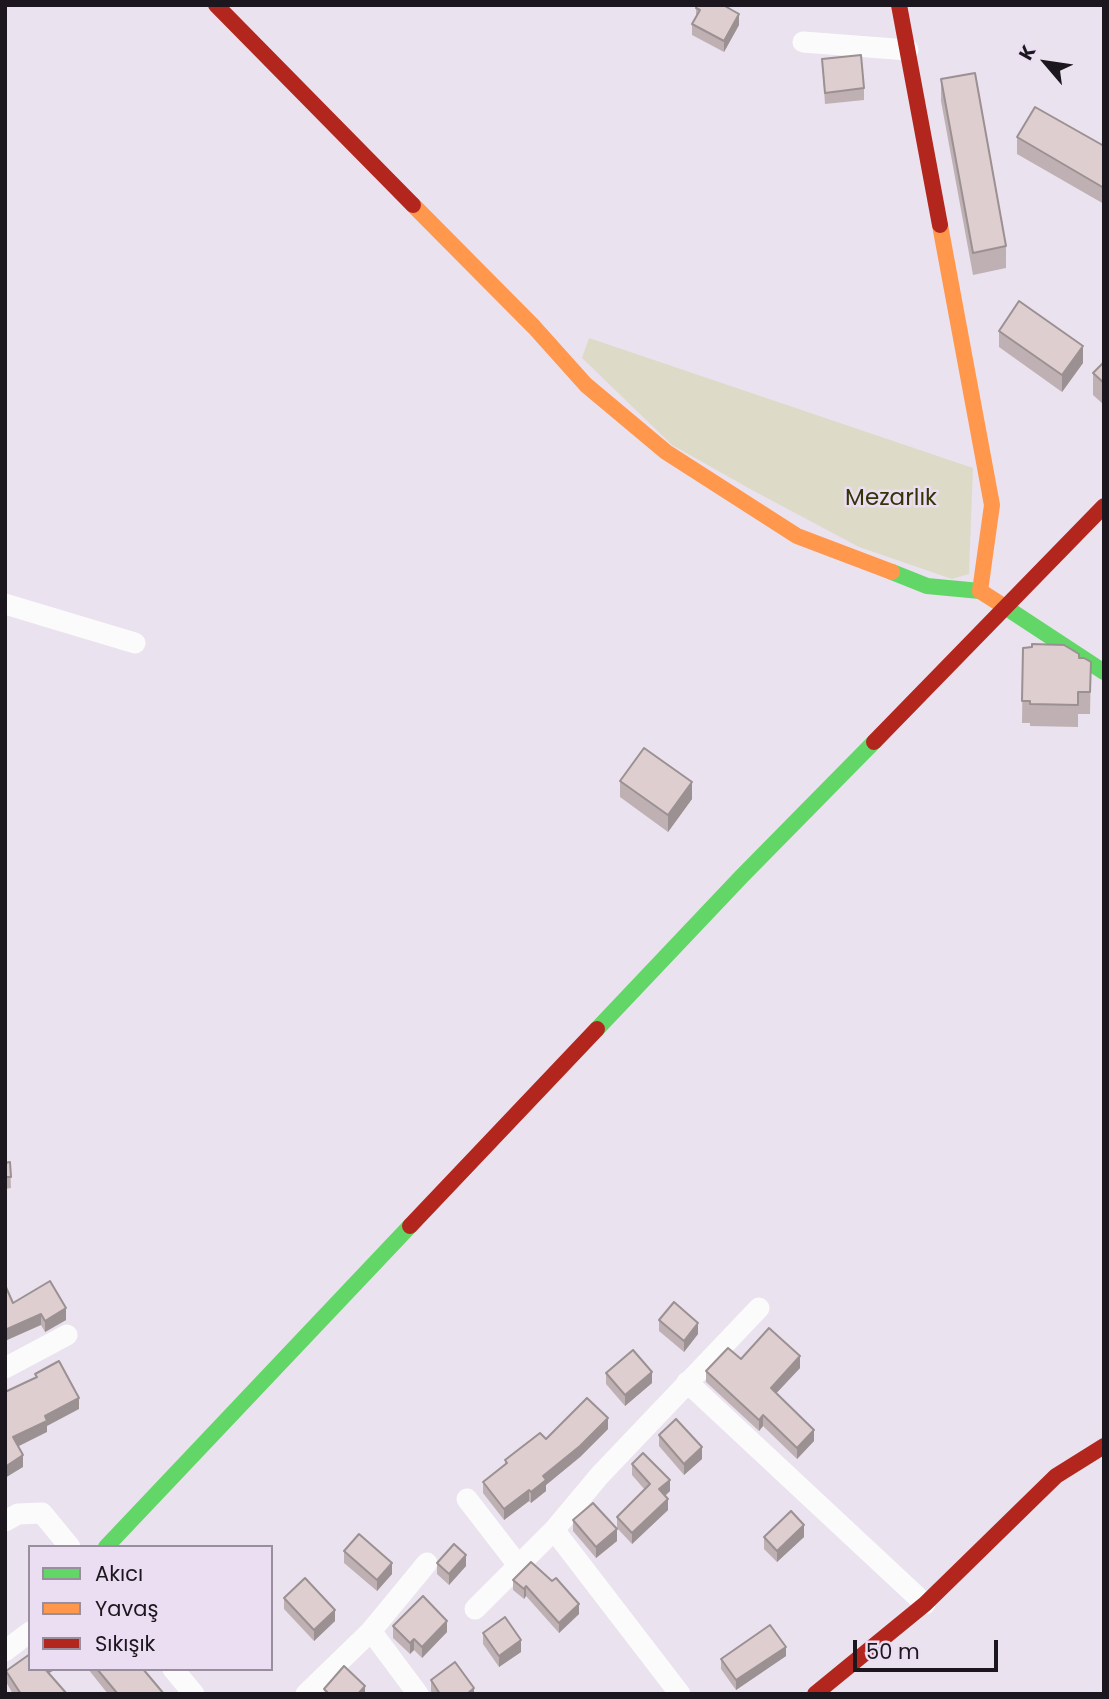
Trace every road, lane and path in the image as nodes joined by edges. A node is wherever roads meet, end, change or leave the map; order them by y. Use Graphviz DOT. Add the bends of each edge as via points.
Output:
graph roads {
  1 [pos="216,5"];
  2 [pos="899,5"];
  3 [pos="803,42"];
  4 [pos="908,50"];
  5 [pos="1104,506"];
  6 [pos="981,591"];
  7 [pos="5,604"];
  8 [pos="1006,607"];
  9 [pos="135,643"];
  10 [pos="1104,672"];
  11 [pos="760,1308"];
  12 [pos="67,1335"];
  13 [pos="5,1368"];
  14 [pos="687,1382"];
  15 [pos="1104,1446"];
  16 [pos="467,1499"];
  17 [pos="5,1521"];
  18 [pos="554,1530"];
  19 [pos="69,1545"];
  20 [pos="108,1545"];
  21 [pos="427,1563"];
  22 [pos="518,1565"];
  23 [pos="925,1604"];
  24 [pos="475,1609"];
  25 [pos="372,1631"];
  26 [pos="28,1634"];
  27 [pos="5,1651"];
  28 [pos="175,1671"];
  29 [pos="194,1694"];
  30 [pos="306,1694"];
  31 [pos="418,1694"];
  32 [pos="680,1694"];
  33 [pos="815,1694"];
  1 -- 6 [label="street" via="586,385 666,452 797,536 927,586"];
  2 -- 4 [label="street"];
  3 -- 4 [label="street"];
  4 -- 6 [label="street" via="992,505"];
  5 -- 8 [label="street"];
  6 -- 8 [label="street"];
  7 -- 9 [label="street"];
  8 -- 10 [label="street"];
  8 -- 20 [label="street" via="742,876"];
  11 -- 14 [label="street"];
  12 -- 13 [label="street"];
  14 -- 18 [label="street"];
  14 -- 23 [label="street"];
  15 -- 23 [label="street" via="1056,1476"];
  16 -- 22 [label="street"];
  17 -- 19 [label="street" via="18,1514 42,1513"];
  18 -- 22 [label="street"];
  18 -- 32 [label="street"];
  21 -- 25 [label="street"];
  22 -- 24 [label="street"];
  23 -- 33 [label="street"];
  25 -- 30 [label="street"];
  25 -- 31 [label="street"];
  26 -- 27 [label="street"];
  28 -- 29 [label="street"];
}
